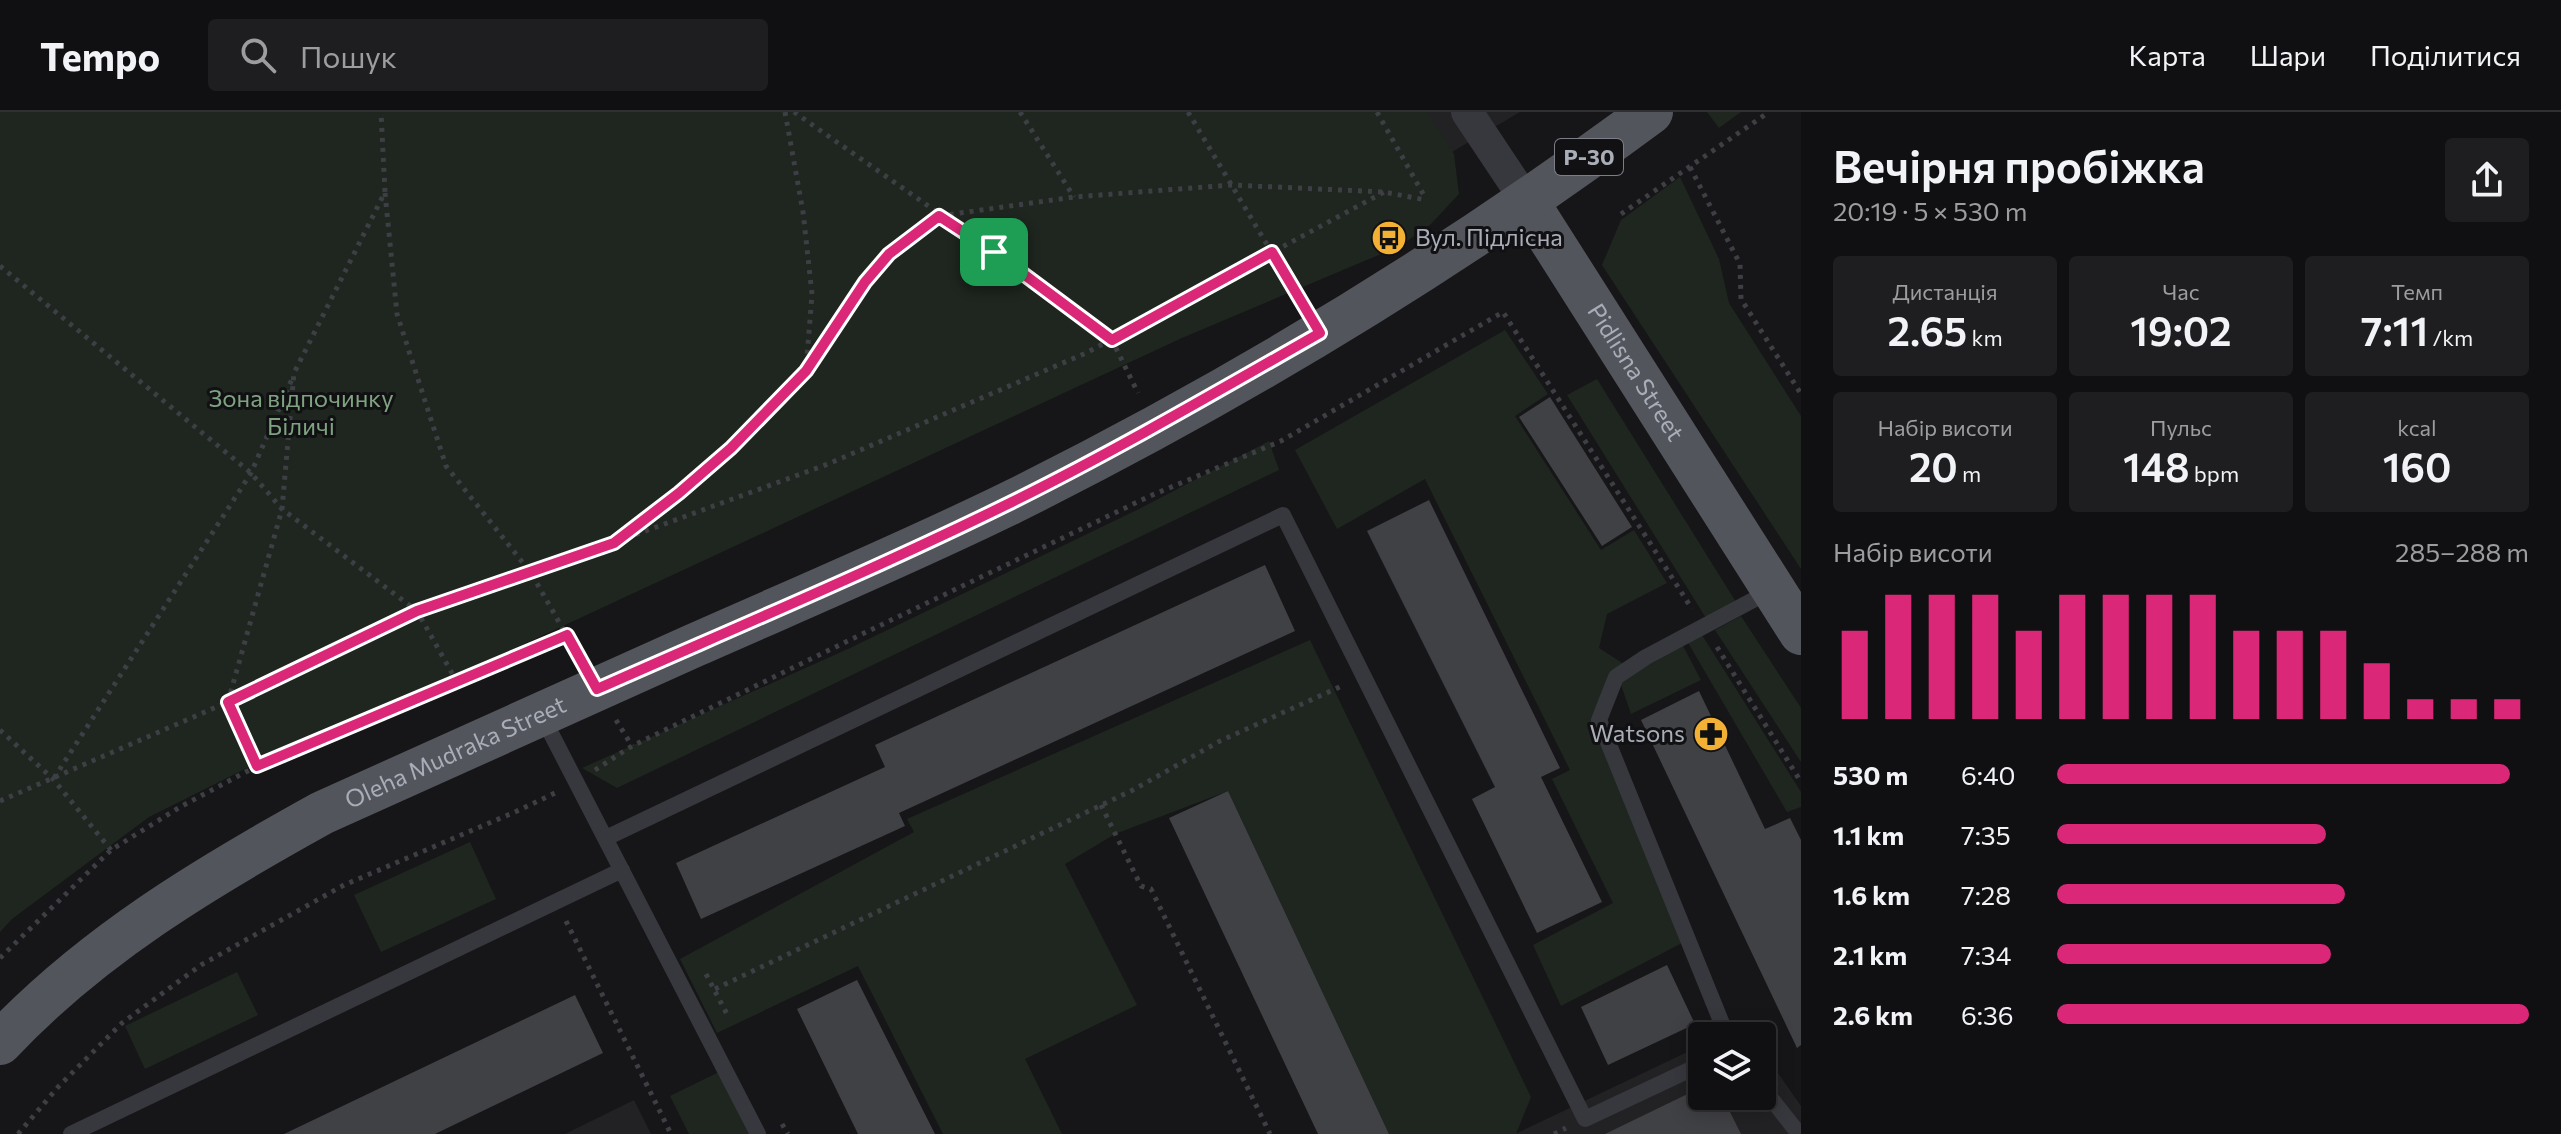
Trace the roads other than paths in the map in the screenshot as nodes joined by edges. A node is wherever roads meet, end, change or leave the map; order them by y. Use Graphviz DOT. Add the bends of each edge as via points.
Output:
graph roads {
  1 [pos="1467,112"];
  2 [pos="1651,112"];
  3 [pos="1527,202"];
  4 [pos="1773,589"];
  5 [pos="1801,633"];
  6 [pos="541,714"];
  7 [pos="606,838"];
  8 [pos="622,870"];
  9 [pos="1721,1022"];
  10 [pos="0,1043"];
  11 [pos="1688,1071"];
  12 [pos="1776,1105"];
  13 [pos="71,1134"];
  14 [pos="758,1134"];
  15 [pos="1799,1134"];
  1 -- 3 [label="street, Pidlisna Street"];
  2 -- 3 [label="main road, Oleha Mudraka Street / Р-30"];
  3 -- 4 [label="main road, Pidlisna Street"];
  3 -- 6 [label="main road, Oleha Mudraka Street / Р-30" via="1320,333 1013,501"];
  4 -- 5 [label="main road, Pidlisna Street"];
  4 -- 9 [label="lane" via="1616,677 1599,720"];
  6 -- 7 [label="lane"];
  6 -- 10 [label="main road, Oleha Mudraka Street / Р-30" via="322,813 230,864 104,948"];
  7 -- 8 [label="lane"];
  7 -- 11 [label="lane" via="1283,515 1585,1119"];
  8 -- 13 [label="lane"];
  8 -- 14 [label="lane"];
  12 -- 15 [label="lane"];
}
